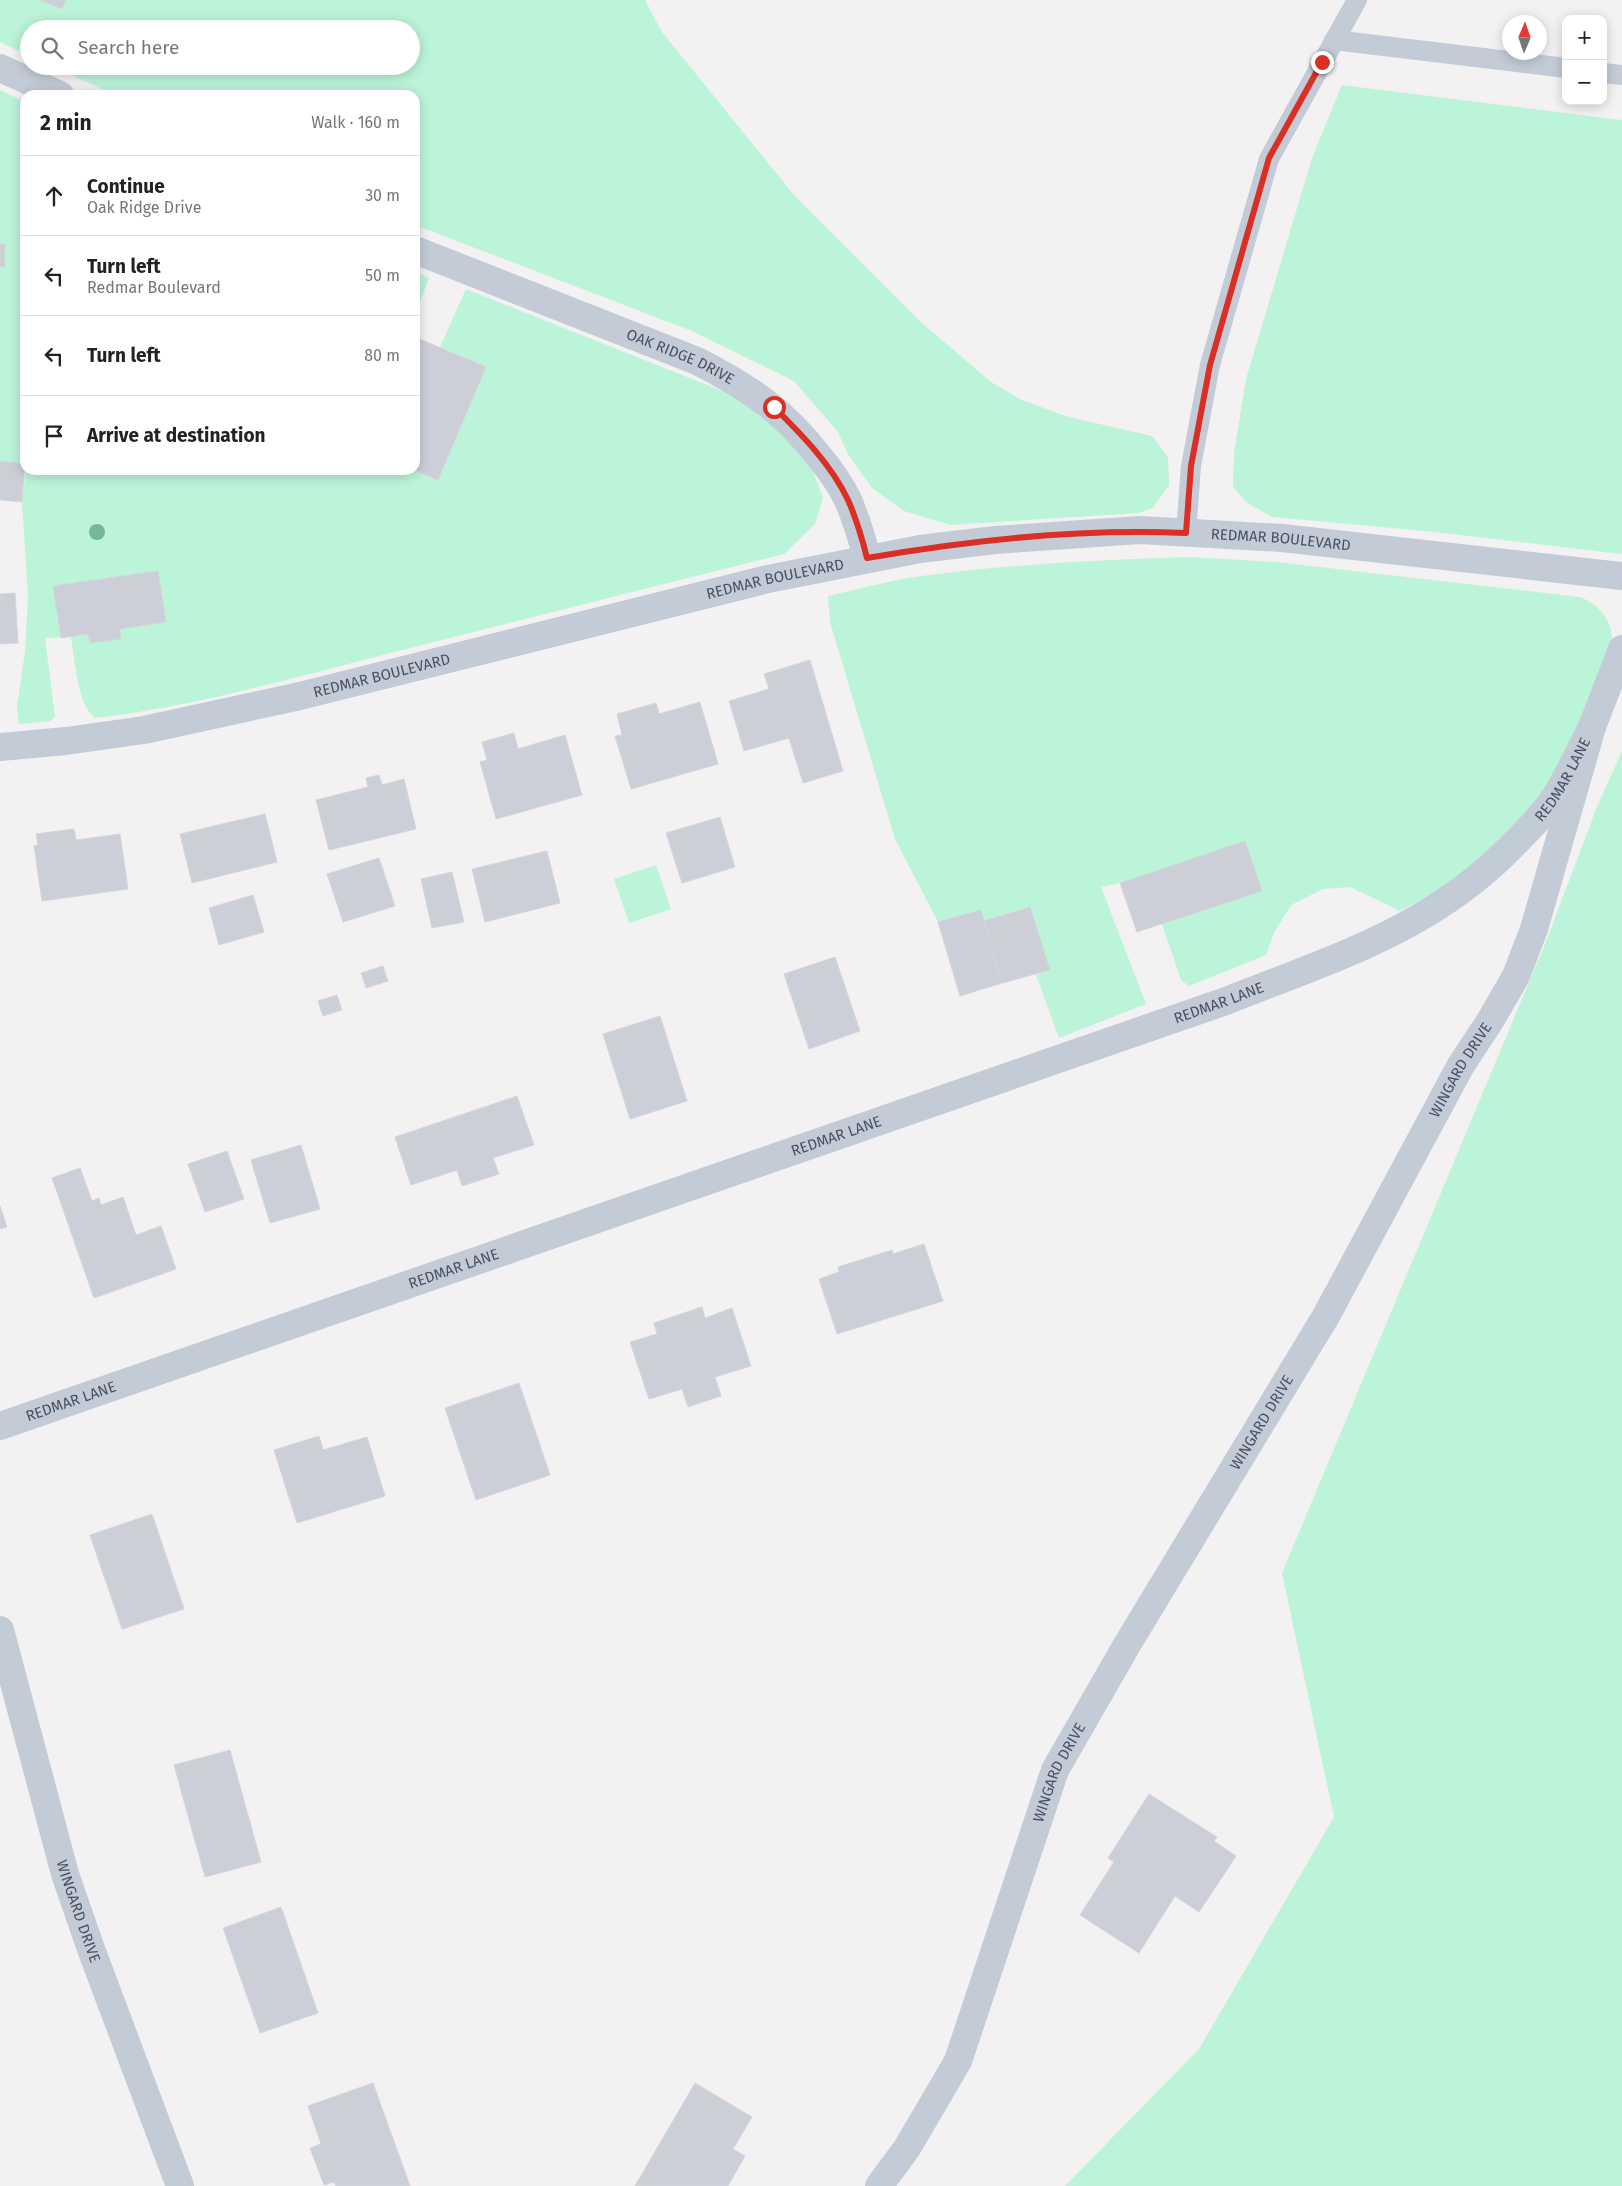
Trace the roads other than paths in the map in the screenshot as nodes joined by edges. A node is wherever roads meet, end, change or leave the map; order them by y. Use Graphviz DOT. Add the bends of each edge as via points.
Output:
graph roads {
  1 [pos="1357,0"];
  2 [pos="1334,40"];
  3 [pos="0,68"];
  4 [pos="1562,68"];
  5 [pos="1607,73"];
  6 [pos="1622,75"];
  7 [pos="49,90"];
  8 [pos="420,252"];
  9 [pos="1186,533"];
  10 [pos="867,558"];
  11 [pos="1622,576"];
  12 [pos="1622,649"];
  13 [pos="1592,727"];
  14 [pos="0,747"];
  15 [pos="0,1426"];
  16 [pos="0,1630"];
  17 [pos="180,2186"];
  18 [pos="880,2186"];
  1 -- 2 [label="lane"];
  2 -- 4 [label="lane"];
  2 -- 9 [label="lane" via="1269,158 1210,365 1191,466"];
  3 -- 7 [label="street"];
  5 -- 6 [label="lane"];
  8 -- 10 [label="street, OAK RIDGE DRIVE" via="697,361 774,407 804,436 847,498"];
  9 -- 10 [label="street, REDMAR BOULEVARD" via="1140,530 995,540"];
  9 -- 11 [label="street, REDMAR BOULEVARD" via="1282,538"];
  10 -- 14 [label="street, REDMAR BOULEVARD" via="768,578 300,696 144,730"];
  12 -- 13 [label="street, WINGARD DRIVE"];
  13 -- 15 [label="street, REDMAR LANE" via="1555,797 1499,860 1465,890 1383,939 1226,1001"];
  13 -- 18 [label="street, WINGARD DRIVE" via="1534,929 1516,976 1461,1065 1326,1316 1055,1770 958,2061 907,2148"];
  16 -- 17 [label="street, WINGARD DRIVE" via="65,1874"];
}
